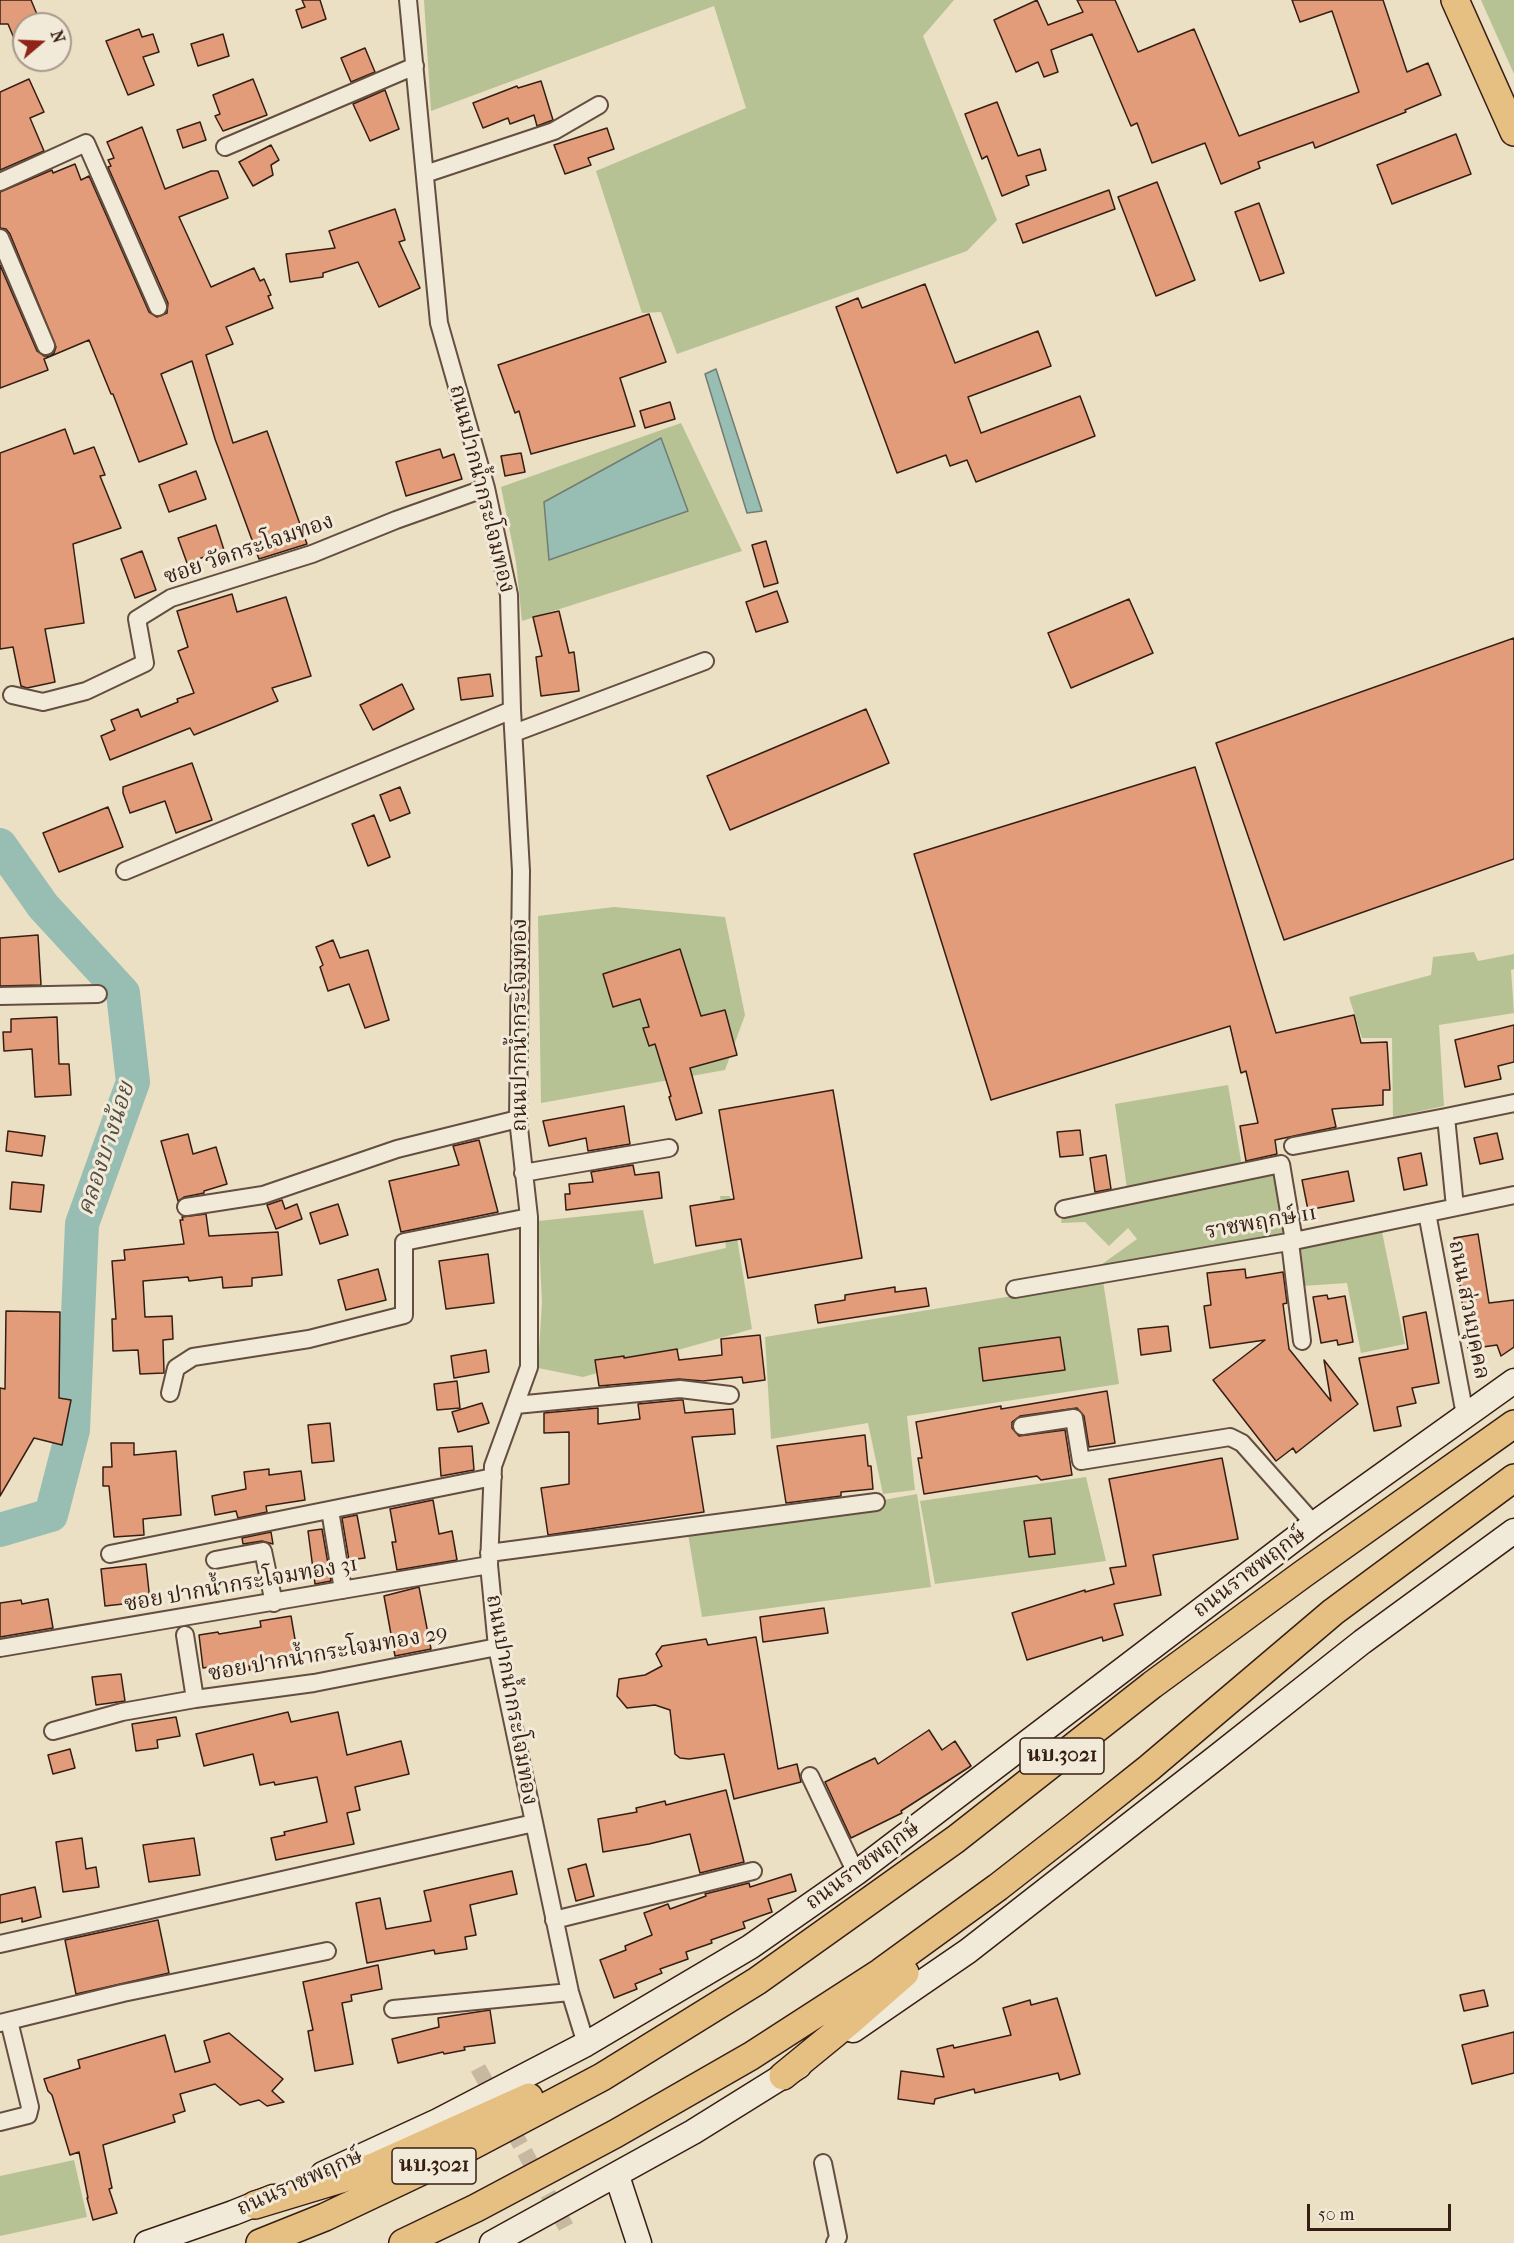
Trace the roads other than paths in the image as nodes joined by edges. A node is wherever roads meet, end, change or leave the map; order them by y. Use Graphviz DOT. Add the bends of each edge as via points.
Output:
graph roads {
  1 [pos="408,0"];
  2 [pos="1455,0"];
  3 [pos="415,66"];
  4 [pos="599,105"];
  5 [pos="1514,132"];
  6 [pos="225,147"];
  7 [pos="425,174"];
  8 [pos="0,182"];
  9 [pos="0,238"];
  10 [pos="158,307"];
  11 [pos="46,346"];
  12 [pos="486,488"];
  13 [pos="705,661"];
  14 [pos="12,695"];
  15 [pos="512,710"];
  16 [pos="514,733"];
  17 [pos="125,871"];
  18 [pos="98,994"];
  19 [pos="0,996"];
  20 [pos="1514,1103"];
  21 [pos="1446,1116"];
  22 [pos="518,1119"];
  23 [pos="1293,1146"];
  24 [pos="669,1148"];
  25 [pos="524,1173"];
  26 [pos="1514,1195"];
  27 [pos="186,1207"];
  28 [pos="1455,1207"];
  29 [pos="1064,1209"];
  30 [pos="1427,1213"];
  31 [pos="529,1217"];
  32 [pos="1292,1242"];
  33 [pos="1015,1288"];
  34 [pos="1302,1341"];
  35 [pos="1514,1381"];
  36 [pos="170,1393"];
  37 [pos="730,1395"];
  38 [pos="516,1406"];
  39 [pos="1465,1414"];
  40 [pos="1514,1424"];
  41 [pos="1022,1426"];
  42 [pos="493,1477"];
  43 [pos="1514,1478"];
  44 [pos="876,1502"];
  45 [pos="330,1510"];
  46 [pos="1314,1524"];
  47 [pos="1514,1531"];
  48 [pos="110,1554"];
  49 [pos="489,1559"];
  50 [pos="215,1560"];
  51 [pos="343,1590"];
  52 [pos="274,1603"];
  53 [pos="185,1635"];
  54 [pos="497,1647"];
  55 [pos="0,1648"];
  56 [pos="195,1699"];
  57 [pos="53,1731"];
  58 [pos="810,1776"];
  59 [pos="534,1823"];
  60 [pos="753,1871"];
  61 [pos="856,1873"];
  62 [pos="998,1887"];
  63 [pos="554,1920"];
  64 [pos="0,1944"];
  65 [pos="327,1951"];
  66 [pos="570,1992"];
  67 [pos="393,2008"];
  68 [pos="4,2022"];
  69 [pos="586,2044"];
  70 [pos="783,2076"];
  71 [pos="602,2077"];
  72 [pos="0,2122"];
  73 [pos="823,2163"];
  74 [pos="617,2176"];
  75 [pos="255,2205"];
  76 [pos="147,2243"];
  77 [pos="260,2243"];
  78 [pos="404,2243"];
  79 [pos="492,2243"];
  80 [pos="639,2243"];
  81 [pos="835,2243"];
  1 -- 3 [label="street, ถนนปากน้ำกระโจมทอง"];
  2 -- 5 [label="main road"];
  3 -- 6 [label="street"];
  3 -- 7 [label="street, ถนนปากน้ำกระโจมทอง"];
  4 -- 7 [label="street" via="554,131"];
  7 -- 12 [label="street, ถนนปากน้ำกระโจมทอง" via="424,239 439,323"];
  8 -- 10 [label="street" via="86,143"];
  9 -- 11 [label="street"];
  12 -- 14 [label="street, ซอย วัดกระโจมทอง" via="312,554 171,598 137,619 145,663 86,691 43,702"];
  12 -- 15 [label="street, ถนนปากน้ำกระโจมทอง" via="509,596"];
  13 -- 16 [label="street"];
  15 -- 16 [label="street, ถนนปากน้ำกระโจมทอง"];
  15 -- 17 [label="street"];
  16 -- 22 [label="street, ถนนปากน้ำกระโจมทอง" via="521,871"];
  18 -- 19 [label="street"];
  20 -- 21 [label="street"];
  21 -- 23 [label="street"];
  21 -- 28 [label="street"];
  22 -- 25 [label="street, ถนนปากน้ำกระโจมทอง"];
  22 -- 27 [label="street" via="397,1149 263,1195"];
  24 -- 25 [label="street"];
  25 -- 31 [label="street, ถนนปากน้ำกระโจมทอง"];
  26 -- 28 [label="street, ราชพฤกษ์ 11"];
  28 -- 30 [label="street, ราชพฤกษ์ 11"];
  29 -- 32 [label="street" via="1281,1164"];
  30 -- 32 [label="street, ราชพฤกษ์ 11"];
  30 -- 39 [label="street, ถนน ส่วนบุคคล"];
  31 -- 36 [label="street" via="404,1242 404,1315 309,1340 193,1357 176,1368"];
  31 -- 38 [label="street, ถนนปากน้ำกระโจมทอง" via="529,1367"];
  32 -- 33 [label="street, ราชพฤกษ์ 11"];
  32 -- 34 [label="street"];
  35 -- 39 [label="main road, ถนนราชพฤกษ์ / นบ.3021"];
  37 -- 38 [label="street" via="680,1389"];
  38 -- 42 [label="street, ถนนปากน้ำกระโจมทอง" via="493,1466"];
  39 -- 46 [label="main road, ถนนราชพฤกษ์ / นบ.3021"];
  40 -- 71 [label="main road, ถนนราชพฤกษ์ / นบ.3021" via="1152,1685 956,1839 757,1982"];
  41 -- 46 [label="street" via="1074,1418 1081,1461 1230,1437 1242,1443"];
  42 -- 45 [label="street"];
  42 -- 49 [label="street, ถนนปากน้ำกระโจมทอง"];
  43 -- 62 [label="main road, นบ.3021" via="1333,1612 1149,1768"];
  44 -- 49 [label="street, ซอย ปากน้ำกระโจมทอง 31"];
  45 -- 48 [label="street"];
  45 -- 51 [label="street"];
  46 -- 61 [label="main road, ถนนราชพฤกษ์ / นบ.3021"];
  47 -- 70 [label="main road" via="1362,1642 968,1951"];
  49 -- 51 [label="street, ซอย ปากน้ำกระโจมทอง 31"];
  49 -- 54 [label="street, ถนนปากน้ำกระโจมทอง"];
  50 -- 52 [label="street" via="264,1551"];
  51 -- 52 [label="street, ซอย ปากน้ำกระโจมทอง 31"];
  52 -- 55 [label="street, ซอย ปากน้ำกระโจมทอง 31"];
  53 -- 56 [label="street, ซอย ปากน้ำกระโจมทอง 29"];
  54 -- 56 [label="street, ซอย ปากน้ำกระโจมทอง 29" via="314,1683"];
  54 -- 59 [label="street, ถนนปากน้ำกระโจมทอง"];
  56 -- 57 [label="street" via="122,1712"];
  58 -- 61 [label="street"];
  59 -- 63 [label="street, ถนนปากน้ำกระโจมทอง"];
  59 -- 64 [label="street"];
  60 -- 63 [label="street"];
  61 -- 69 [label="main road, ถนนราชพฤกษ์ / นบ.3021" via="750,1947"];
  62 -- 70 [label="main road" via="849,2022"];
  62 -- 78 [label="main road, นบ.3021" via="880,1972 752,2056 605,2139"];
  63 -- 66 [label="street, ถนนปากน้ำกระโจมทอง"];
  65 -- 68 [label="street"];
  66 -- 67 [label="street"];
  66 -- 69 [label="street, ถนนปากน้ำกระโจมทอง"];
  68 -- 72 [label="street" via="30,2107 28,2115"];
  69 -- 75 [label="main road, ถนนราชพฤกษ์ / นบ.3021" via="438,2121"];
  70 -- 74 [label="main road"];
  71 -- 75 [label="main road" via="527,2098 373,2167"];
  71 -- 77 [label="main road, ถนนราชพฤกษ์ / นบ.3021" via="443,2161"];
  73 -- 81 [label="street" via="838,2237"];
  74 -- 79 [label="main road"];
  74 -- 80 [label="main road"];
  75 -- 76 [label="main road, ถนนราชพฤกษ์ / นบ.3021"];
}
